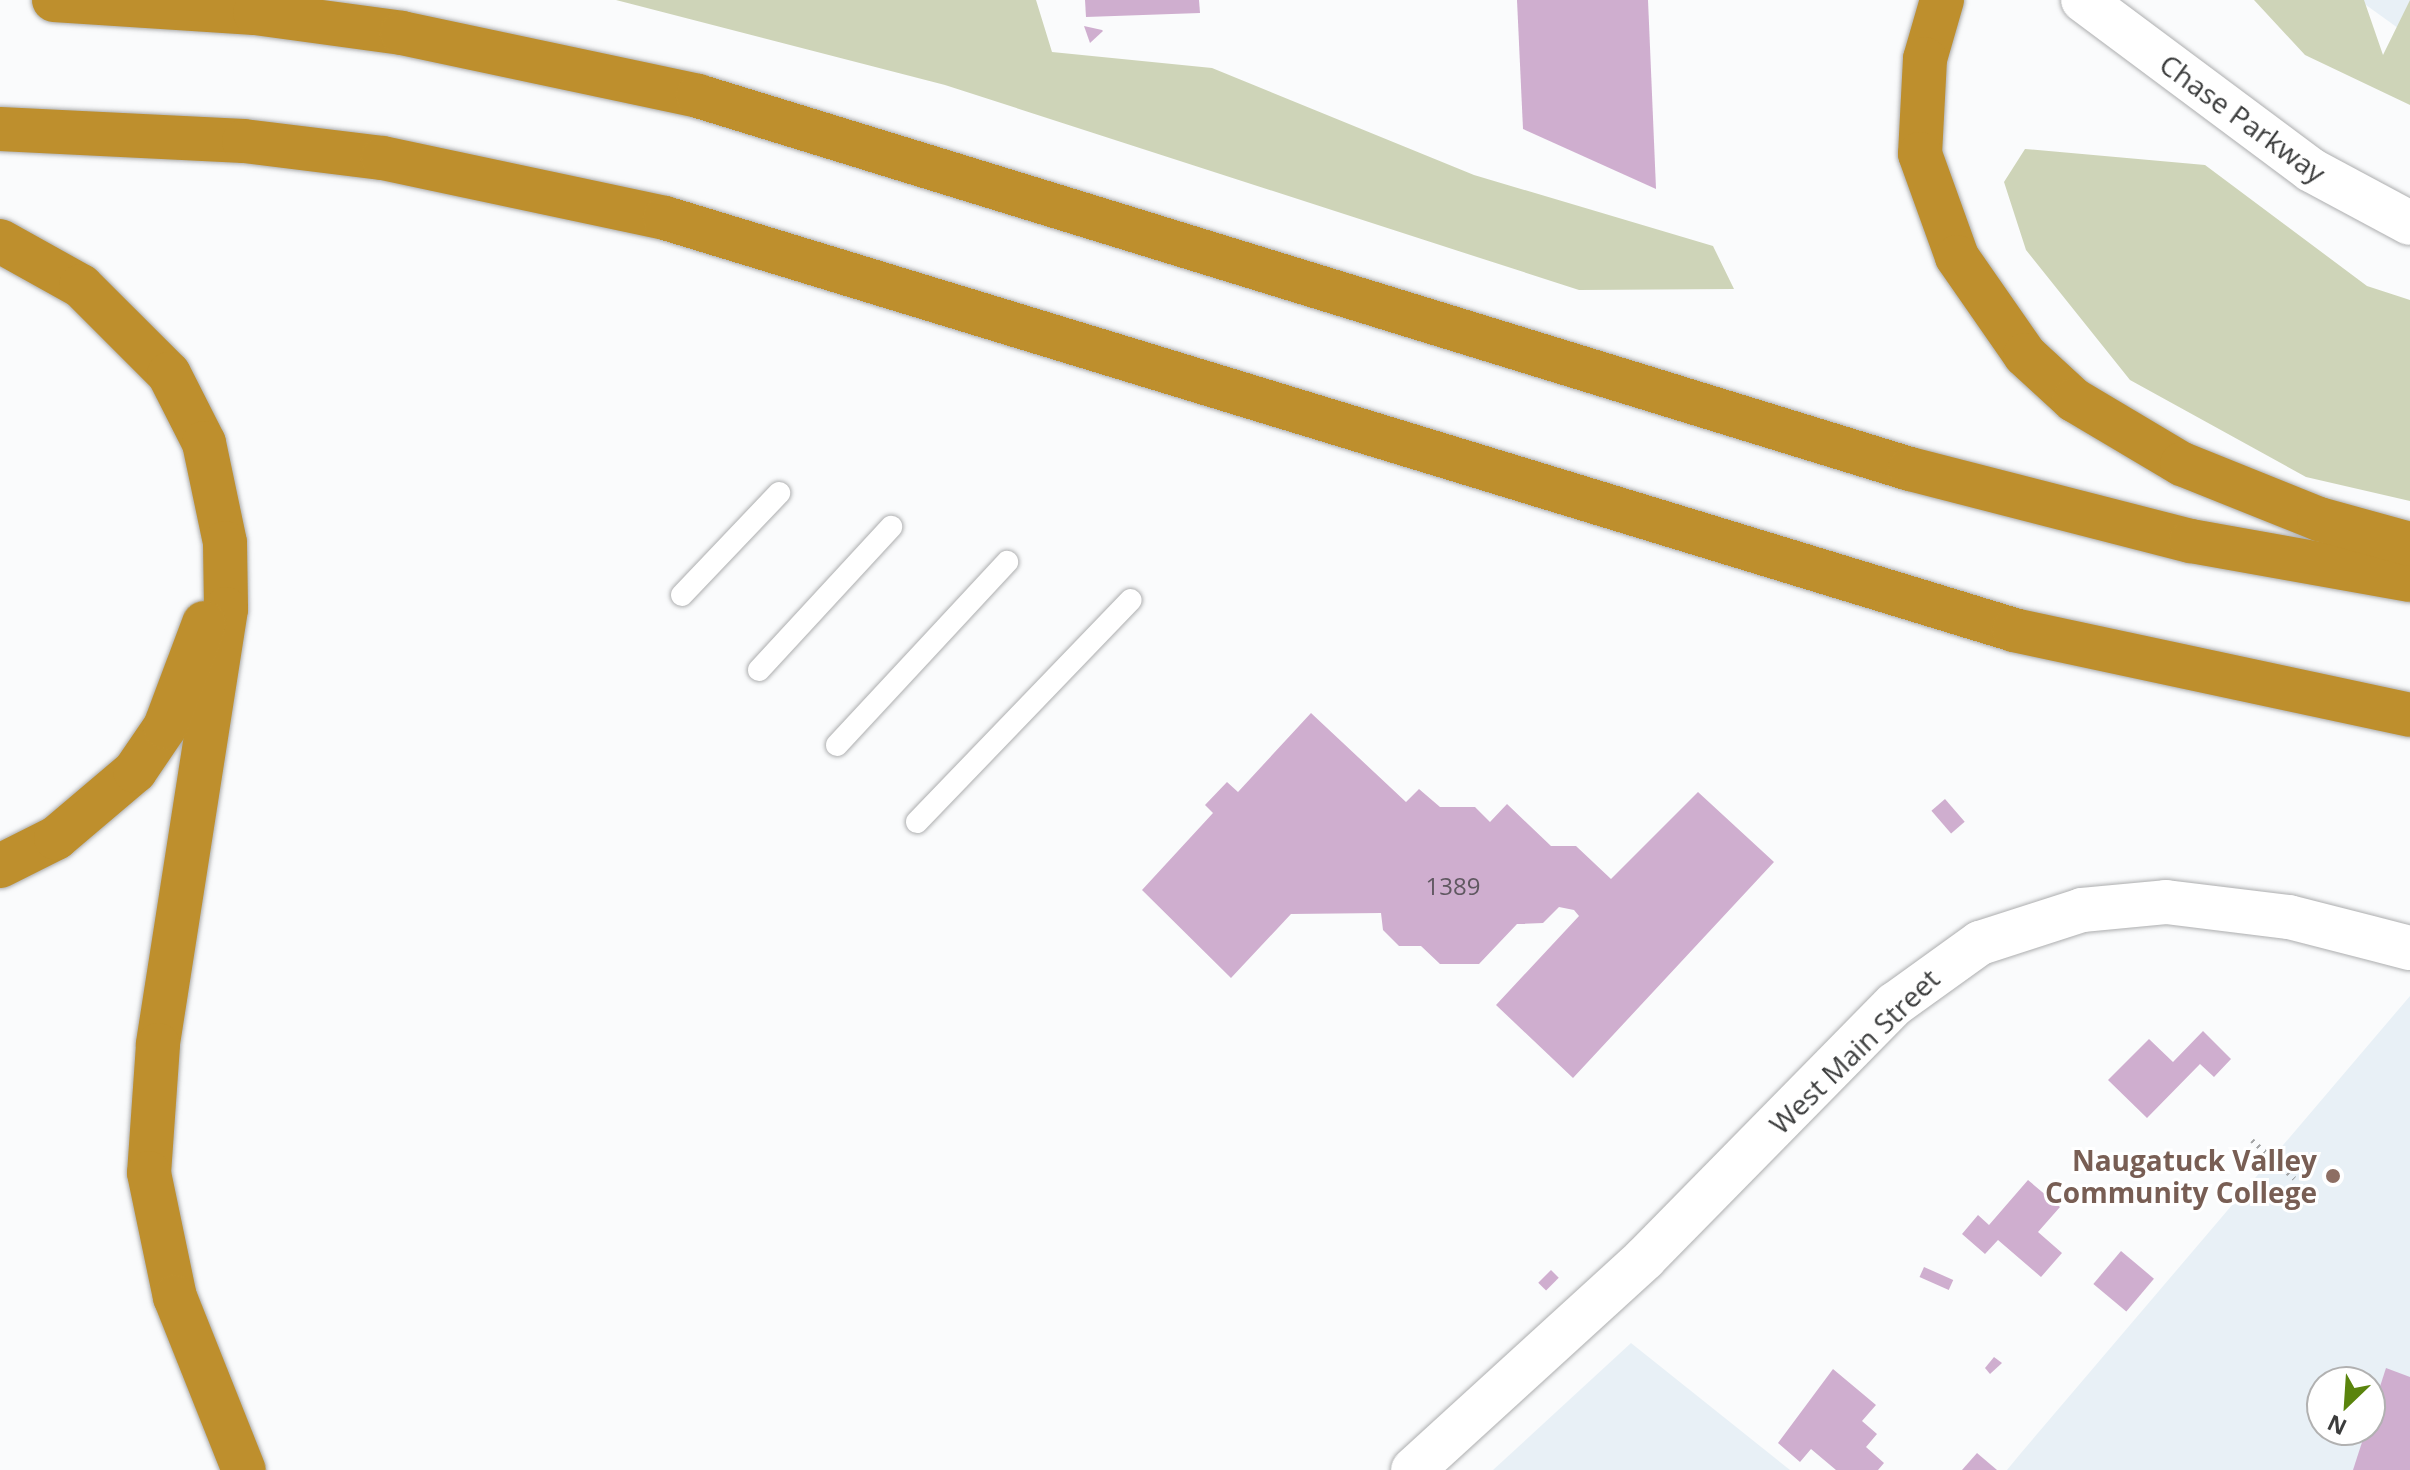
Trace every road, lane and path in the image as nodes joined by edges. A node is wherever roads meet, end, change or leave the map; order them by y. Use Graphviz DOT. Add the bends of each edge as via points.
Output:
graph roads {
  1 [pos="54,0"];
  2 [pos="1942,0"];
  3 [pos="2083,0"];
  4 [pos="0,129"];
  5 [pos="2410,223"];
  6 [pos="0,241"];
  7 [pos="204,443"];
  8 [pos="779,493"];
  9 [pos="891,527"];
  10 [pos="2410,544"];
  11 [pos="1007,562"];
  12 [pos="2410,580"];
  13 [pos="682,595"];
  14 [pos="1131,600"];
  15 [pos="759,670"];
  16 [pos="2410,715"];
  17 [pos="837,745"];
  18 [pos="917,822"];
  19 [pos="0,866"];
  20 [pos="2410,948"];
  21 [pos="2252,1140"];
  22 [pos="2294,1178"];
  23 [pos="244,1470"];
  24 [pos="1413,1470"];
  1 -- 12 [label="highway" via="255,13 402,33 698,96 1910,469 2191,541"];
  2 -- 10 [label="highway" via="1920,89 1920,154 1957,257 2025,355 2074,400 2182,464 2319,519"];
  3 -- 5 [label="main road, Chase Parkway" via="2311,170"];
  4 -- 16 [label="highway" via="244,141 383,158 634,210 1986,622 2154,666"];
  6 -- 7 [label="highway" via="81,286 130,329 169,374"];
  7 -- 19 [label="highway" via="214,571 191,668 165,727 99,806"];
  7 -- 23 [label="highway" via="225,543 226,609 159,1032 149,1173 175,1297"];
  8 -- 13 [label="lane"];
  9 -- 15 [label="lane"];
  11 -- 17 [label="lane"];
  14 -- 18 [label="lane"];
  20 -- 24 [label="main road, West Main Street" via="2264,912 2166,902 2051,917 1980,943 1895,1004 1634,1268"];
  21 -- 22 [label="path"];
}
